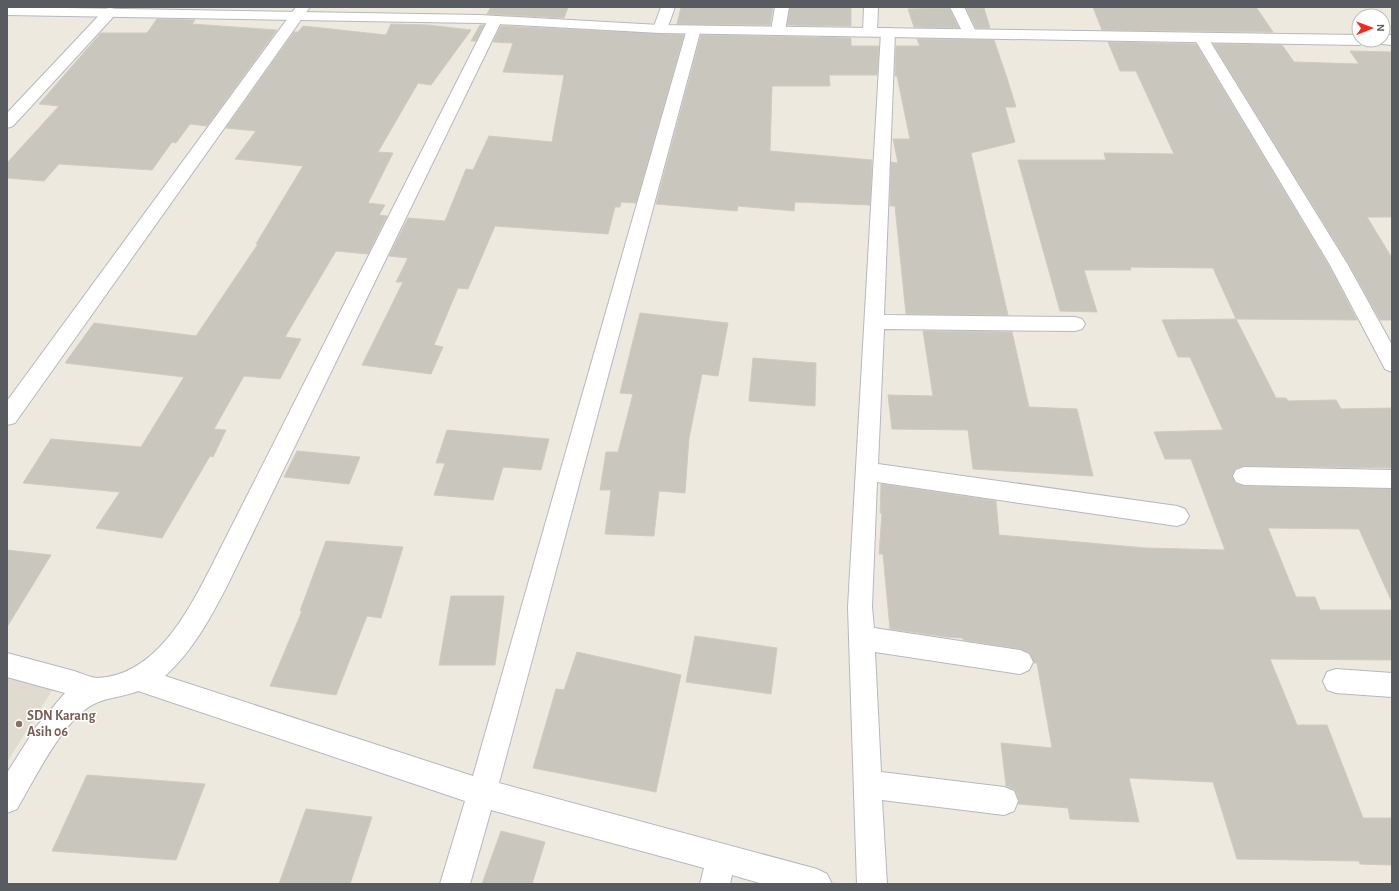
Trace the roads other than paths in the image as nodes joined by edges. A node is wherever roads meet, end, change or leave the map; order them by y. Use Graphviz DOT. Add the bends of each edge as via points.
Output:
graph roads {
  1 [pos="668,7"];
  2 [pos="782,7"];
  3 [pos="871,7"];
  4 [pos="958,7"];
  5 [pos="101,10"];
  6 [pos="7,11"];
  7 [pos="300,12"];
  8 [pos="487,15"];
  9 [pos="660,29"];
  10 [pos="694,29"];
  11 [pos="778,31"];
  12 [pos="879,32"];
  13 [pos="970,34"];
  14 [pos="1201,38"];
  15 [pos="1351,40"];
  16 [pos="7,123"];
  17 [pos="874,322"];
  18 [pos="1075,324"];
  19 [pos="1392,364"];
  20 [pos="7,417"];
  21 [pos="866,471"];
  22 [pos="1244,476"];
  23 [pos="1392,479"];
  24 [pos="1177,516"];
  25 [pos="861,638"];
  26 [pos="1020,662"];
  27 [pos="7,665"];
  28 [pos="138,679"];
  29 [pos="1336,681"];
  30 [pos="1392,685"];
  31 [pos="94,689"];
  32 [pos="868,784"];
  33 [pos="482,793"];
  34 [pos="7,799"];
  35 [pos="1004,801"];
  36 [pos="721,857"];
  37 [pos="454,884"];
  38 [pos="715,884"];
  39 [pos="817,884"];
  40 [pos="872,884"];
  1 -- 9 [label="street"];
  2 -- 11 [label="street"];
  3 -- 12 [label="street"];
  4 -- 13 [label="street"];
  5 -- 6 [label="street"];
  5 -- 7 [label="street"];
  5 -- 16 [label="street"];
  7 -- 8 [label="street"];
  7 -- 20 [label="street"];
  8 -- 9 [label="street"];
  8 -- 28 [label="street" via="209,596 193,624 162,662"];
  9 -- 10 [label="street"];
  10 -- 11 [label="street"];
  10 -- 33 [label="street"];
  11 -- 12 [label="street"];
  12 -- 13 [label="street"];
  12 -- 17 [label="street"];
  13 -- 14 [label="street"];
  14 -- 15 [label="street"];
  14 -- 19 [label="street" via="1339,265"];
  17 -- 18 [label="street"];
  17 -- 21 [label="street"];
  21 -- 24 [label="street"];
  21 -- 25 [label="street"];
  22 -- 23 [label="street"];
  25 -- 26 [label="street"];
  25 -- 32 [label="street"];
  27 -- 31 [label="street"];
  28 -- 31 [label="street" via="120,686"];
  28 -- 33 [label="street"];
  29 -- 30 [label="street"];
  31 -- 34 [label="street" via="72,703 54,726"];
  32 -- 35 [label="street"];
  32 -- 40 [label="street"];
  33 -- 36 [label="street"];
  33 -- 37 [label="street"];
  36 -- 38 [label="street"];
  36 -- 39 [label="street"];
}
